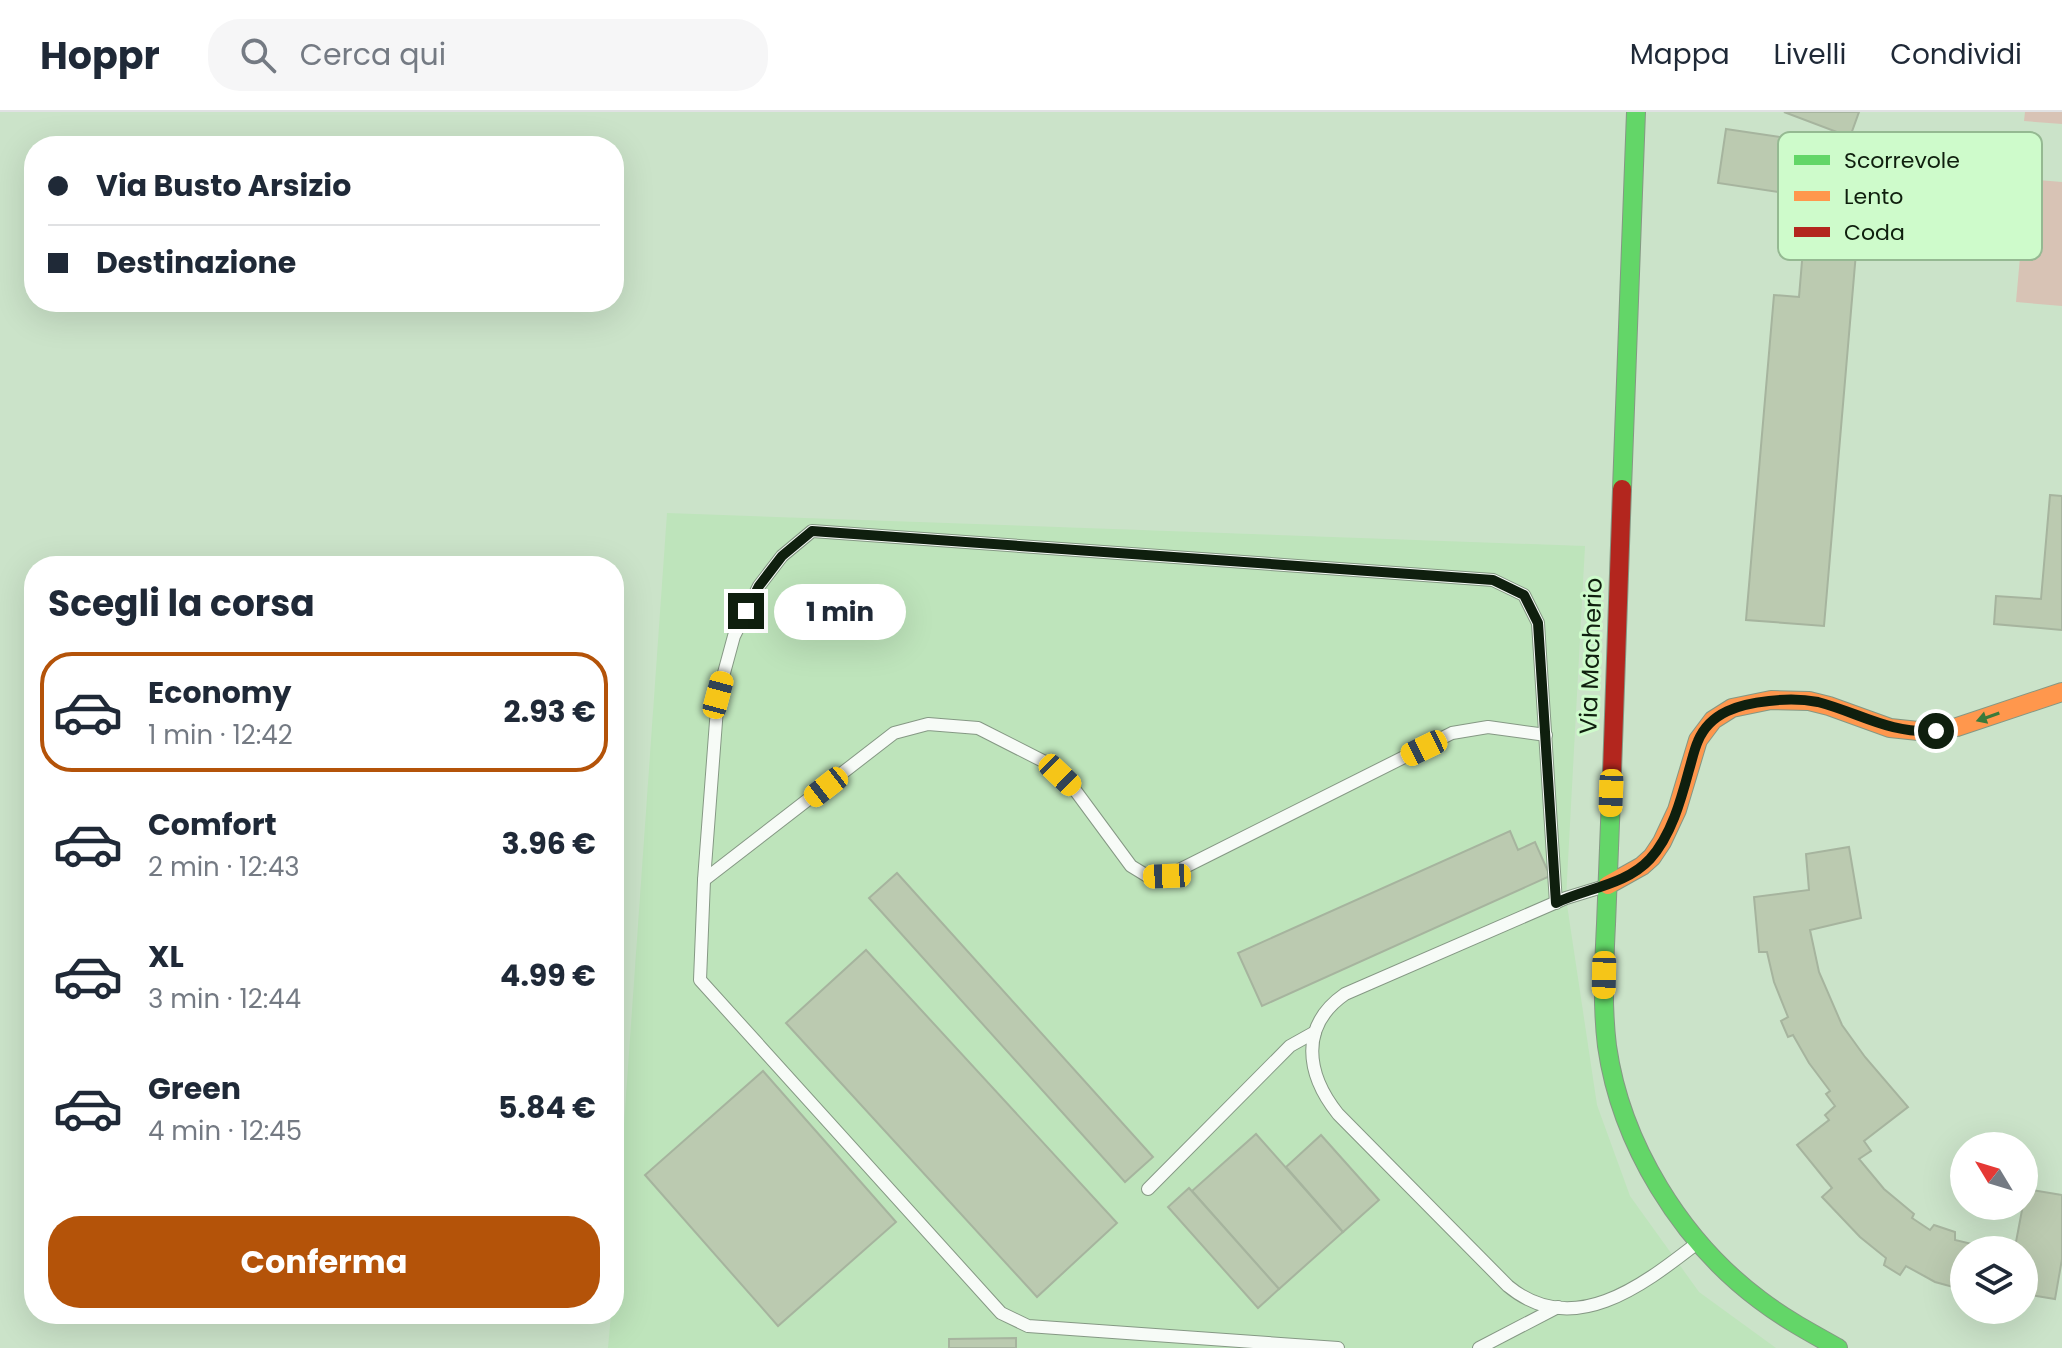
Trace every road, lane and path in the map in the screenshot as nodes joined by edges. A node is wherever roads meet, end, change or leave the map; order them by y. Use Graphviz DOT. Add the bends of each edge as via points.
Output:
graph roads {
  1 [pos="1636,112"];
  2 [pos="2062,692"];
  3 [pos="1546,735"];
  4 [pos="704,880"];
  5 [pos="1608,885"];
  6 [pos="1556,903"];
  7 [pos="1315,1032"];
  8 [pos="1148,1189"];
  9 [pos="1698,1242"];
  10 [pos="1558,1307"];
  11 [pos="1338,1348"];
  12 [pos="1479,1348"];
  13 [pos="1838,1348"];
  1 -- 5 [label="street, Via Macherio"];
  2 -- 5 [label="street, one-way" via="1928,732 1890,728 1809,701 1771,700 1732,708 1713,720 1698,740 1677,810 1652,857"];
  3 -- 4 [label="lane" via="1488,727 1452,733 1167,876 1149,877 1131,866 1072,786 1047,763 978,728 928,724 894,733"];
  3 -- 4 [label="lane" via="1538,623 1524,595 1493,580 812,531 782,556 759,586 734,636 718,695"];
  3 -- 6 [label="lane"];
  4 -- 11 [label="lane" via="700,980 1001,1313 1028,1326"];
  5 -- 6 [label="lane"];
  5 -- 9 [label="street, Via Macherio" via="1604,992 1614,1081 1650,1172"];
  6 -- 7 [label="lane" via="1345,994 1328,1008"];
  7 -- 8 [label="lane" via="1290,1046"];
  7 -- 10 [label="lane" via="1314,1069 1338,1114 1508,1286 1527,1300"];
  9 -- 10 [label="lane" via="1618,1297"];
  9 -- 13 [label="street, Via Macherio" via="1763,1303"];
  10 -- 12 [label="lane"];
}
